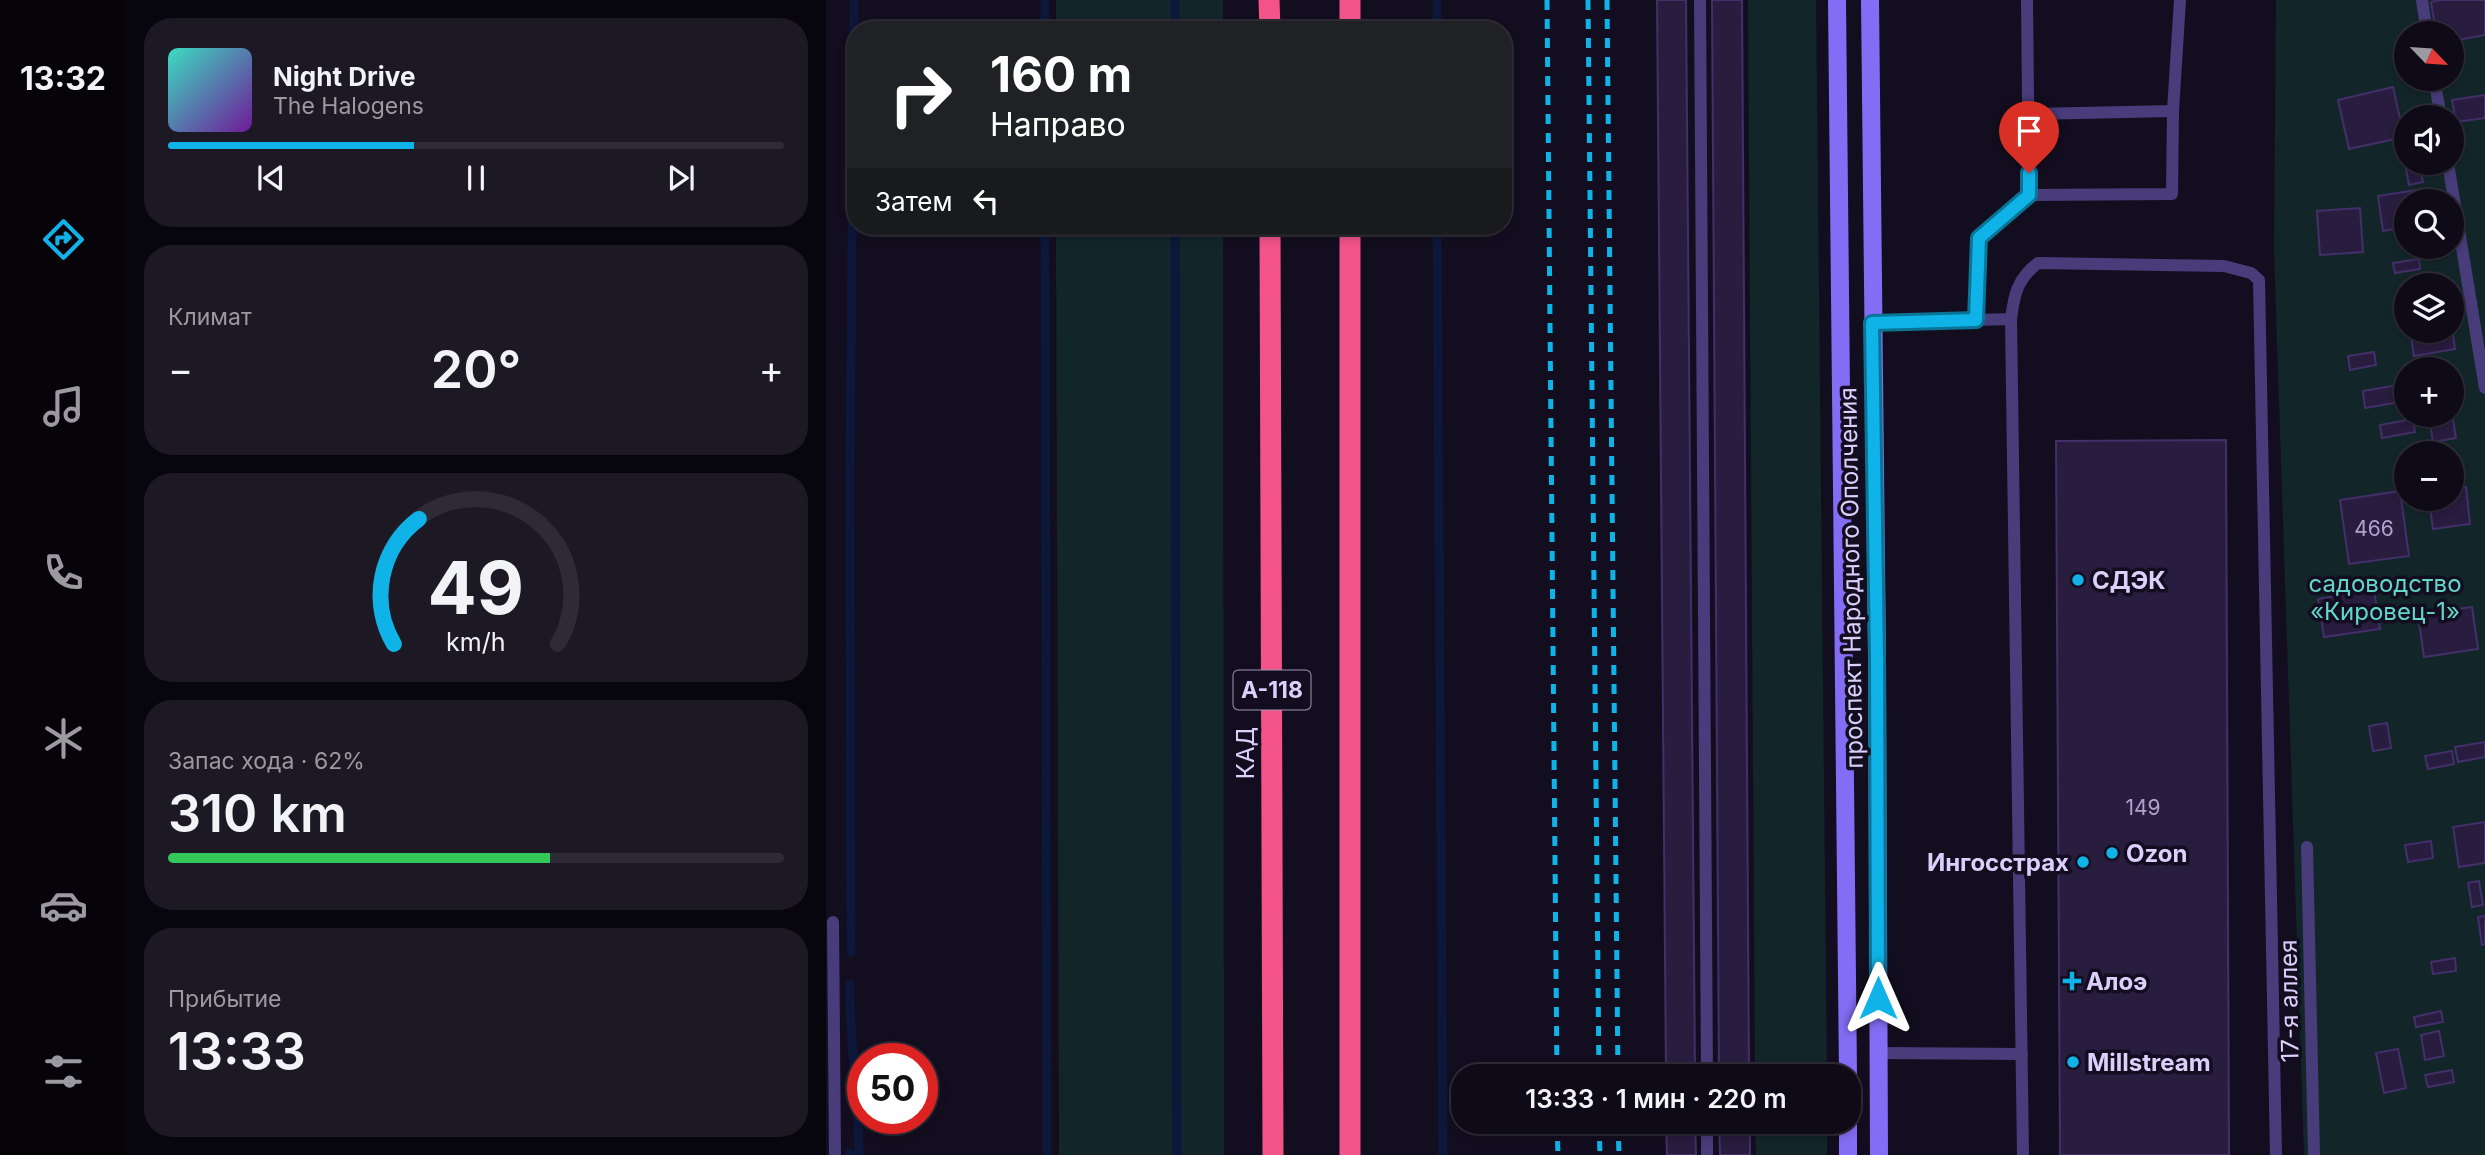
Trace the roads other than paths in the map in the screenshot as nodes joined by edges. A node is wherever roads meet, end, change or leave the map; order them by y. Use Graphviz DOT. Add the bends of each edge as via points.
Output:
graph roads {
  1 [pos="1269,0"];
  2 [pos="1350,0"];
  3 [pos="1700,0"];
  4 [pos="1837,0"];
  5 [pos="1870,0"];
  6 [pos="2027,0"];
  7 [pos="2180,0"];
  8 [pos="2421,0"];
  9 [pos="1270,21"];
  10 [pos="1350,21"];
  11 [pos="2425,21"];
  12 [pos="2174,111"];
  13 [pos="2029,114"];
  14 [pos="2450,175"];
  15 [pos="2029,195"];
  16 [pos="1270,235"];
  17 [pos="1350,235"];
  18 [pos="2011,319"];
  19 [pos="1976,320"];
  20 [pos="1872,323"];
  21 [pos="2485,388"];
  22 [pos="2307,847"];
  23 [pos="833,922"];
  24 [pos="1879,1053"];
  25 [pos="2022,1054"];
  26 [pos="1707,1064"];
  27 [pos="1848,1064"];
  28 [pos="1707,1134"];
  29 [pos="1848,1134"];
  30 [pos="835,1155"];
  31 [pos="1273,1155"];
  32 [pos="1350,1155"];
  33 [pos="1707,1155"];
  34 [pos="1848,1155"];
  35 [pos="1879,1155"];
  36 [pos="2023,1155"];
  37 [pos="2276,1155"];
  38 [pos="2314,1155"];
  1 -- 9 [label="highway"];
  2 -- 10 [label="highway"];
  3 -- 26 [label="lane"];
  4 -- 27 [label="main road, проспект Народного Ополчения"];
  5 -- 20 [label="main road, проспект Народного Ополчения"];
  6 -- 13 [label="lane"];
  7 -- 12 [label="lane"];
  8 -- 11 [label="lane"];
  12 -- 13 [label="lane"];
  12 -- 15 [label="lane" via="2172,194"];
  13 -- 15 [label="lane"];
  14 -- 21 [label="lane"];
  15 -- 19 [label="lane" via="1979,238"];
  16 -- 31 [label="highway, КАД / А-118"];
  17 -- 32 [label="highway"];
  18 -- 19 [label="lane"];
  18 -- 25 [label="lane"];
  18 -- 37 [label="lane" via="2014,292 2025,273 2038,263 2224,265 2252,273 2259,280"];
  19 -- 20 [label="lane"];
  20 -- 24 [label="main road, проспект Народного Ополчения"];
  22 -- 38 [label="lane, 17-я аллея"];
  23 -- 30 [label="lane"];
  24 -- 25 [label="lane"];
  24 -- 35 [label="main road, проспект Народного Ополчения"];
  25 -- 36 [label="lane"];
  28 -- 33 [label="lane"];
  29 -- 34 [label="main road"];
}
